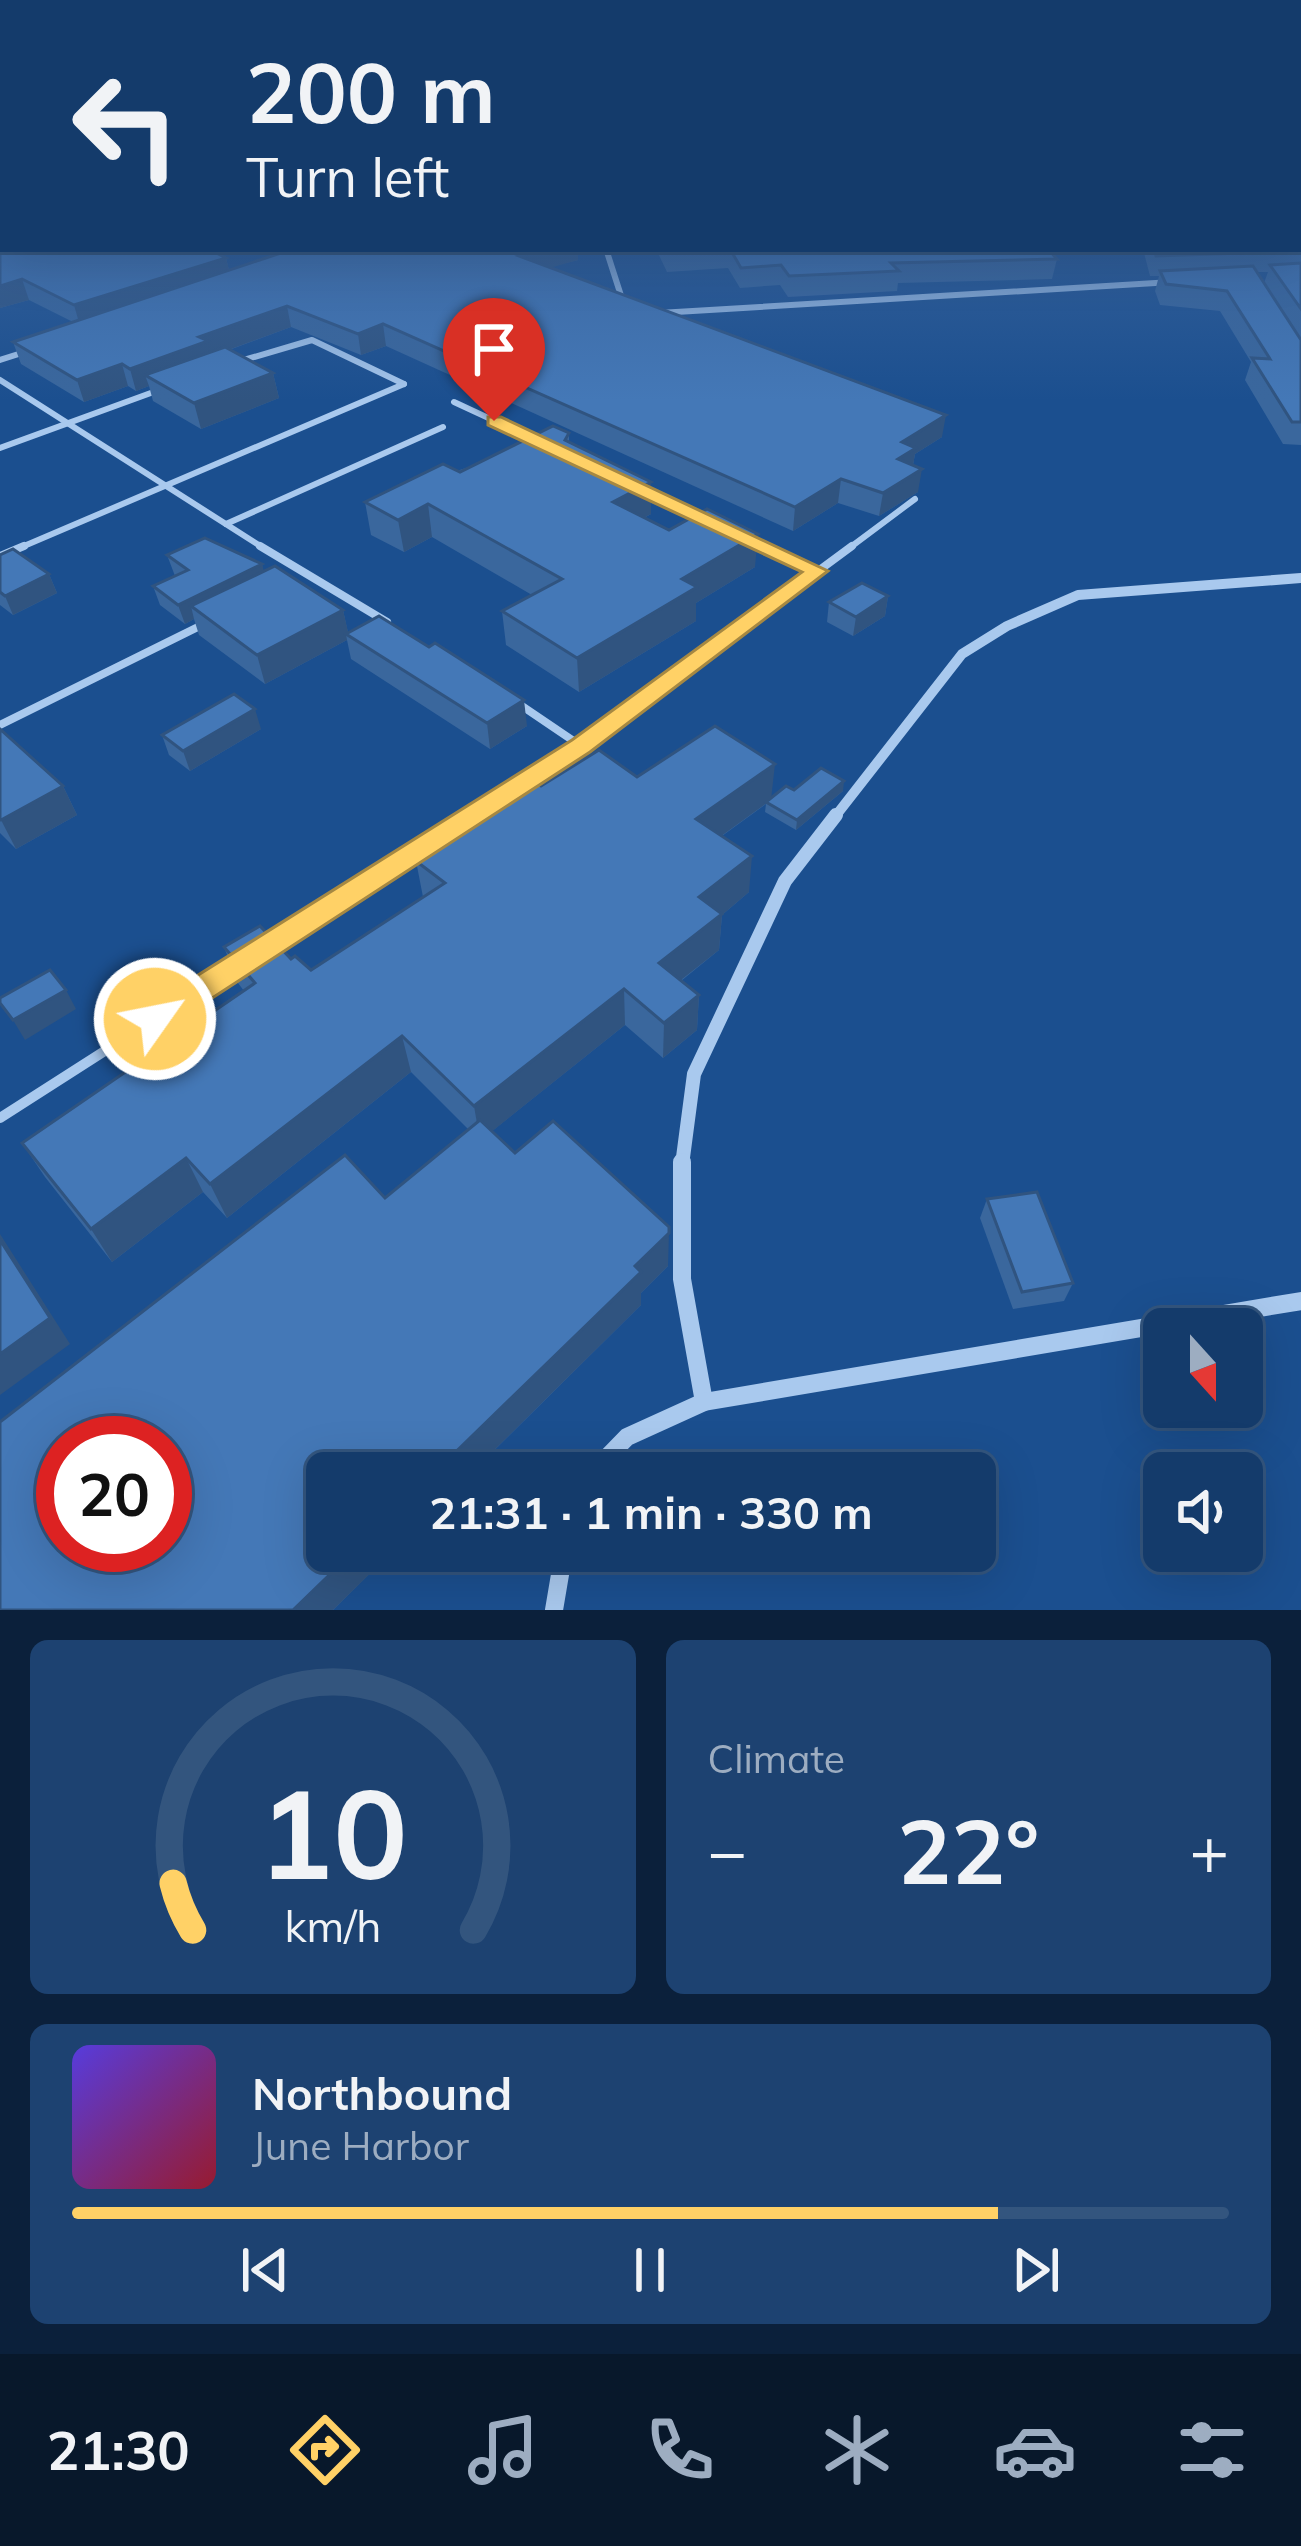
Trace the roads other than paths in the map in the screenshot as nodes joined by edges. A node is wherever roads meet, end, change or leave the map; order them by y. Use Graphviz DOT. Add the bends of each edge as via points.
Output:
graph roads {
  1 [pos="607,252"];
  2 [pos="1180,282"];
  3 [pos="631,312"];
  4 [pos="647,314"];
  5 [pos="46,345"];
  6 [pos="0,360"];
  7 [pos="233,363"];
  8 [pos="0,380"];
  9 [pos="171,386"];
  10 [pos="454,402"];
  11 [pos="67,423"];
  12 [pos="443,428"];
  13 [pos="0,448"];
  14 [pos="561,452"];
  15 [pos="625,482"];
  16 [pos="163,487"];
  17 [pos="915,499"];
  18 [pos="710,521"];
  19 [pos="226,524"];
  20 [pos="732,531"];
  21 [pos="0,556"];
  22 [pos="817,571"];
  23 [pos="306,573"];
  24 [pos="1301,578"];
  25 [pos="286,584"];
  26 [pos="224,614"];
  27 [pos="401,631"];
  28 [pos="513,700"];
  29 [pos="0,725"];
  30 [pos="581,746"];
  31 [pos="0,1118"];
  32 [pos="1301,1301"];
  33 [pos="704,1402"];
  34 [pos="610,1452"];
  35 [pos="560,1572"];
  36 [pos="554,1610"];
  1 -- 3 [label="street"];
  2 -- 4 [label="street"];
  5 -- 6 [label="lane"];
  7 -- 16 [label="lane" via="312,340 404,384"];
  8 -- 11 [label="lane"];
  9 -- 11 [label="lane"];
  10 -- 14 [label="lane"];
  11 -- 13 [label="lane"];
  11 -- 16 [label="lane"];
  12 -- 19 [label="lane"];
  15 -- 18 [label="lane"];
  16 -- 19 [label="lane"];
  16 -- 21 [label="lane"];
  17 -- 22 [label="lane"];
  19 -- 23 [label="lane"];
  20 -- 22 [label="lane"];
  22 -- 30 [label="lane"];
  23 -- 25 [label="lane"];
  23 -- 27 [label="lane"];
  24 -- 33 [label="street" via="1078,595 1007,626 962,654 785,881 694,1074 681,1171 682,1279"];
  26 -- 29 [label="lane"];
  28 -- 30 [label="lane"];
  30 -- 31 [label="lane"];
  32 -- 33 [label="street"];
  33 -- 34 [label="street"];
  35 -- 36 [label="street"];
}
